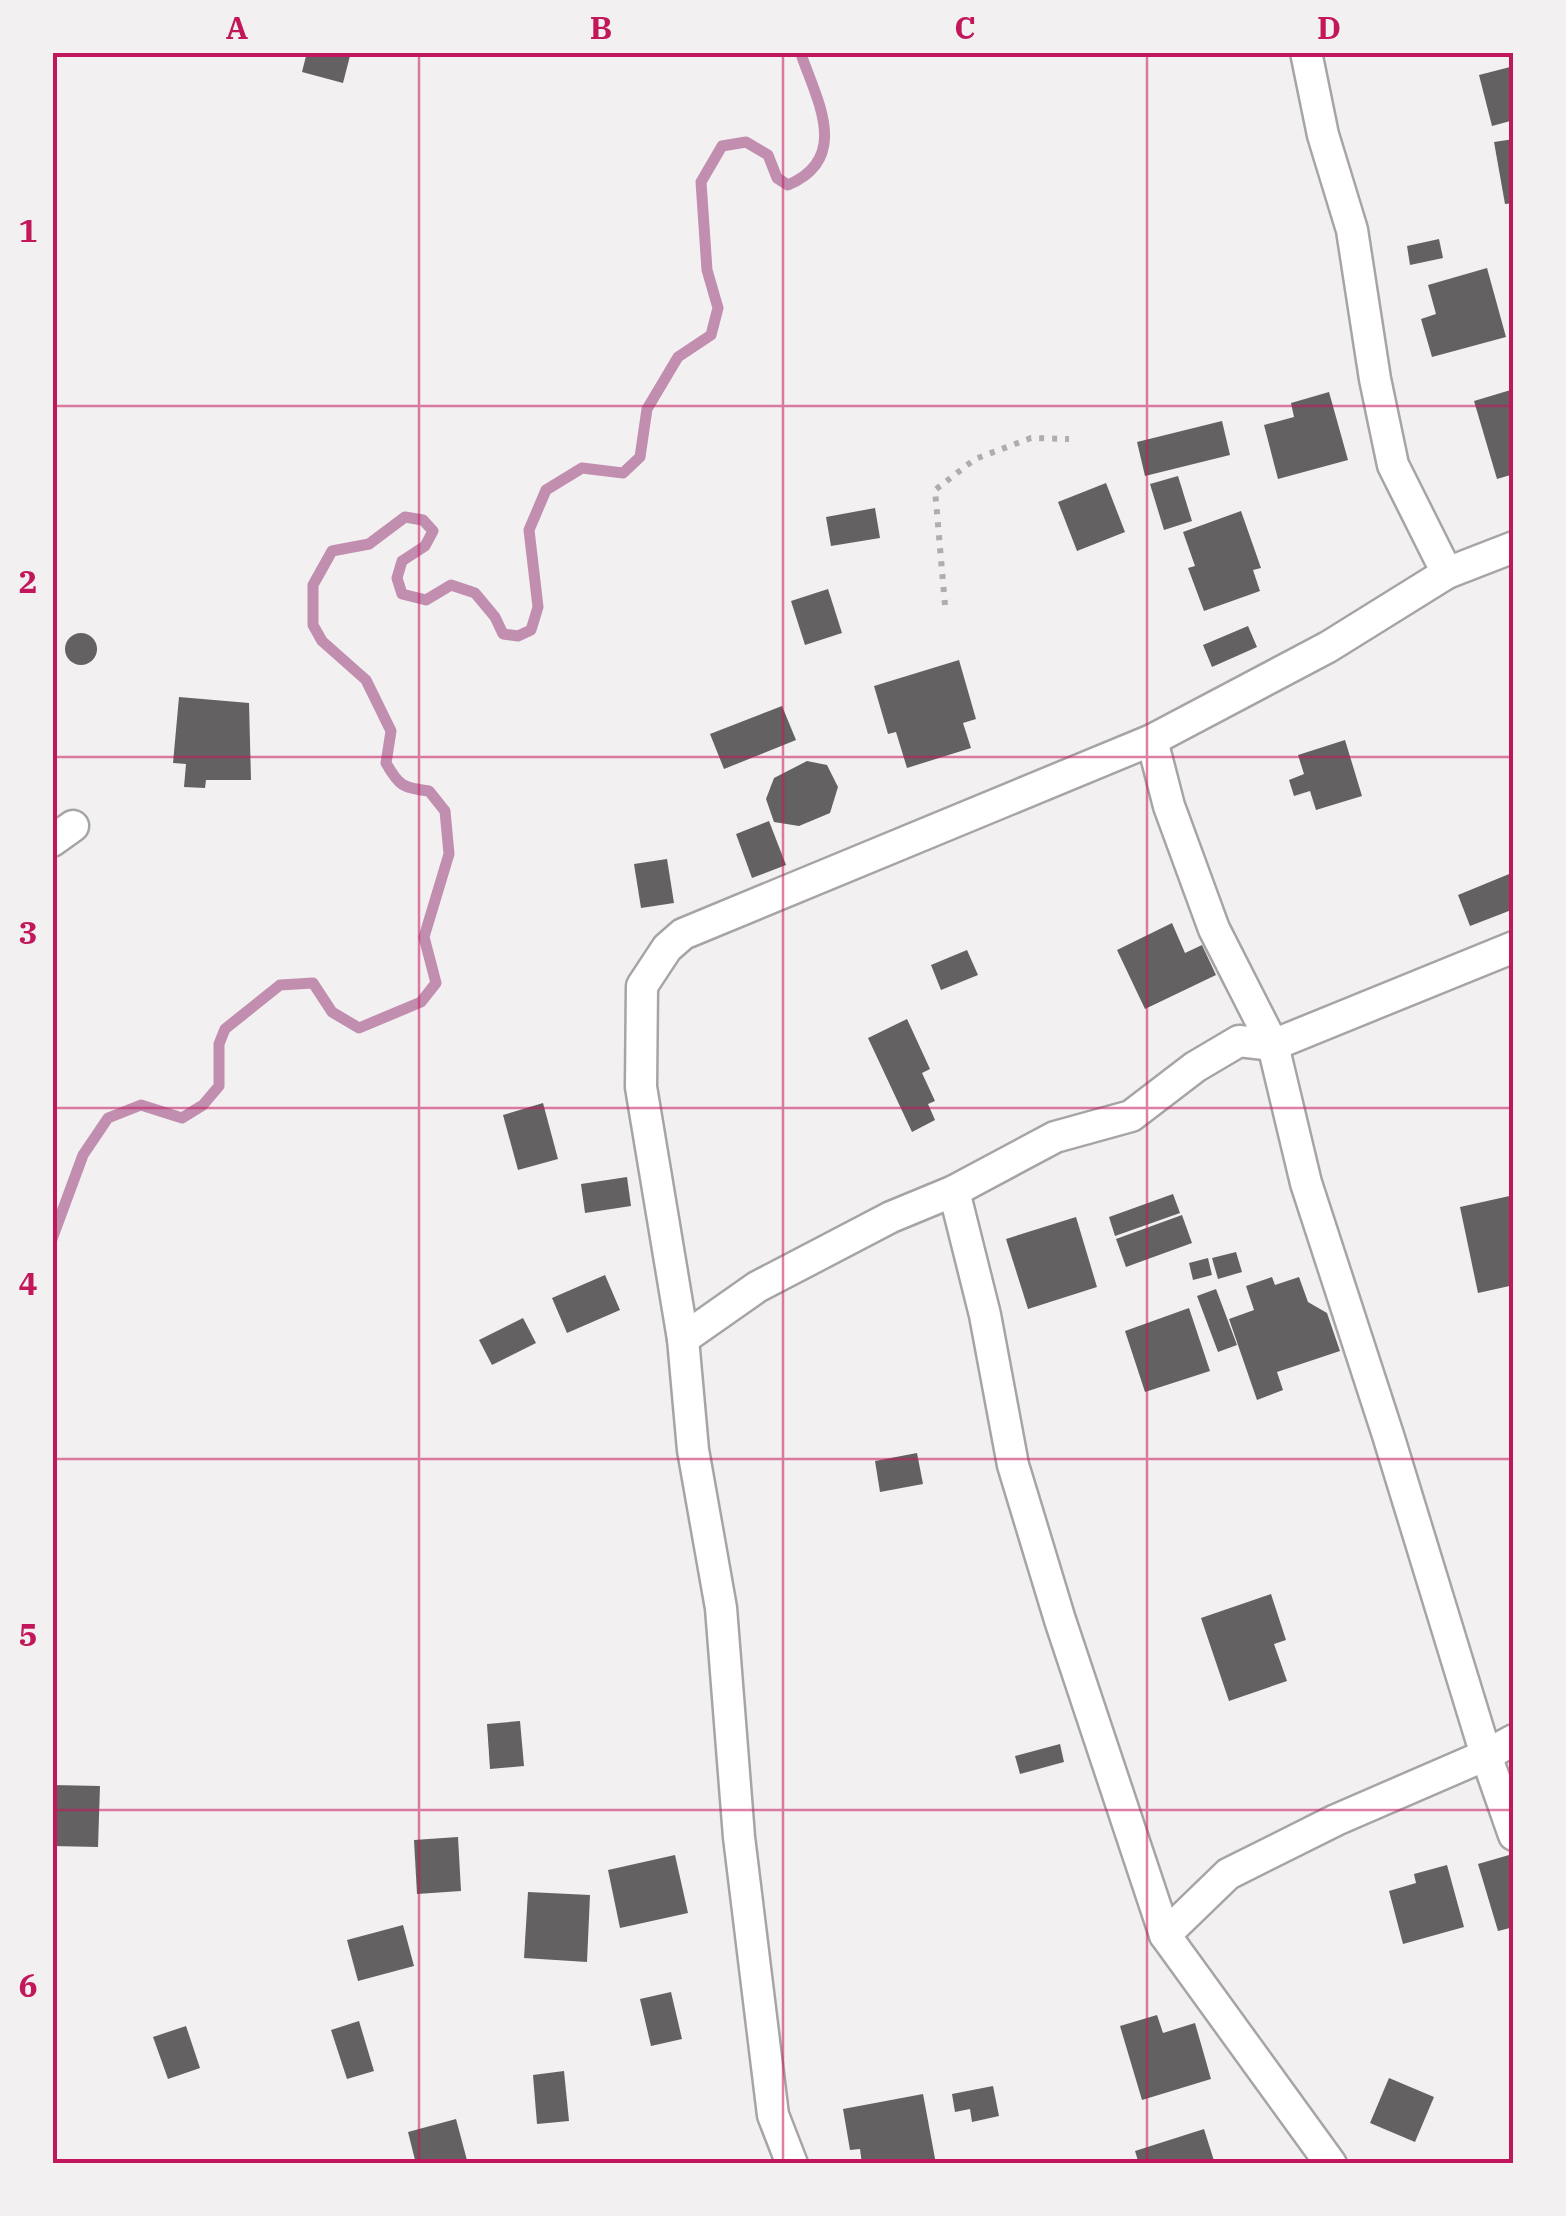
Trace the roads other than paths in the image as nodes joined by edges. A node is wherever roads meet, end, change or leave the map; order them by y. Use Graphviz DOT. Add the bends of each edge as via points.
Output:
graph roads {
  1 [pos="1306,52"];
  2 [pos="1514,547"];
  3 [pos="1447,573"];
  4 [pos="1152,740"];
  5 [pos="1514,947"];
  6 [pos="1273,1045"];
  7 [pos="954,1191"];
  8 [pos="683,1339"];
  9 [pos="1514,1740"];
  10 [pos="1486,1755"];
  11 [pos="1514,1835"];
  12 [pos="1165,1935"];
  13 [pos="792,2164"];
  14 [pos="1331,2164"];
  1 -- 3 [label="street" via="1352,230 1394,465"];
  2 -- 3 [label="street"];
  3 -- 4 [label="street" via="1328,648"];
  4 -- 6 [label="street" via="1214,929"];
  4 -- 8 [label="street" via="683,934 667,948 642,986 641,1087"];
  5 -- 6 [label="street"];
  6 -- 7 [label="street" via="1239,1042 1130,1116 1055,1137"];
  6 -- 10 [label="street" via="1306,1183"];
  7 -- 8 [label="street" via="757,1287"];
  7 -- 12 [label="street" via="1012,1465"];
  8 -- 13 [label="street" via="693,1450 721,1608 739,1837 773,2115"];
  9 -- 10 [label="street"];
  10 -- 11 [label="street"];
  10 -- 12 [label="street" via="1228,1874"];
  12 -- 14 [label="street"];
}
